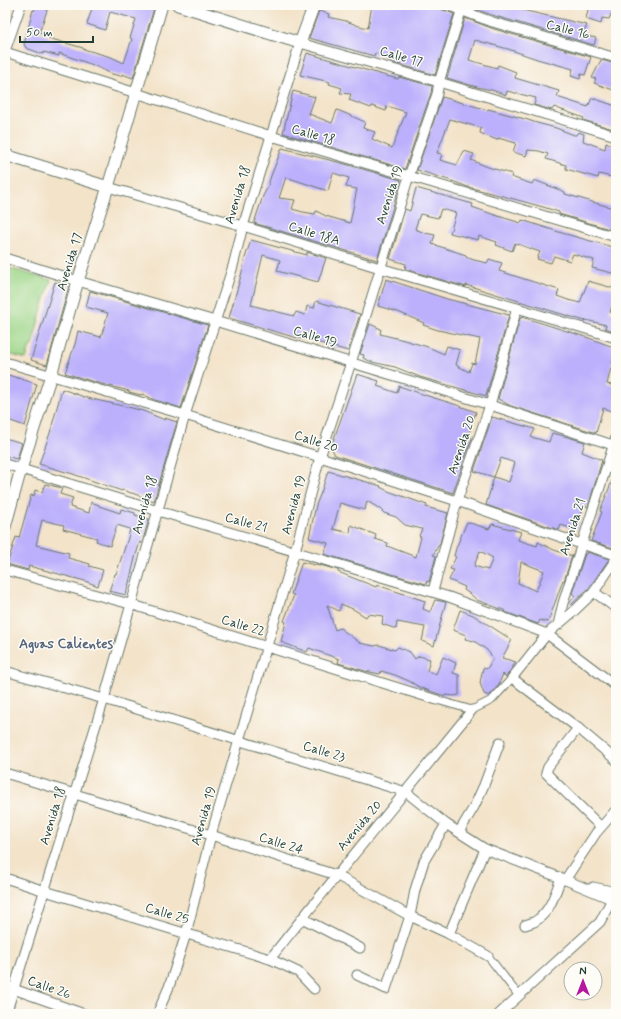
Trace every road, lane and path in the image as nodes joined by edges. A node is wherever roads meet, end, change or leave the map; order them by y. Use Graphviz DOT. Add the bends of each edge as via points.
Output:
graph roads {
  1 [pos="21,5"];
  2 [pos="162,5"];
  3 [pos="178,5"];
  4 [pos="314,5"];
  5 [pos="445,5"];
  6 [pos="462,7"];
  7 [pos="300,43"];
  8 [pos="5,51"];
  9 [pos="616,58"];
  10 [pos="439,82"];
  11 [pos="136,93"];
  12 [pos="271,136"];
  13 [pos="616,136"];
  14 [pos="5,155"];
  15 [pos="409,176"];
  16 [pos="108,187"];
  17 [pos="242,226"];
  18 [pos="616,237"];
  19 [pos="5,258"];
  20 [pos="380,268"];
  21 [pos="78,281"];
  22 [pos="517,308"];
  23 [pos="216,321"];
  24 [pos="616,338"];
  25 [pos="5,362"];
  26 [pos="351,362"];
  27 [pos="51,375"];
  28 [pos="490,405"];
  29 [pos="185,415"];
  30 [pos="615,443"];
  31 [pos="320,457"];
  32 [pos="5,464"];
  33 [pos="21,469"];
  34 [pos="457,501"];
  35 [pos="158,511"];
  36 [pos="5,527"];
  37 [pos="581,544"];
  38 [pos="295,551"];
  39 [pos="616,555"];
  40 [pos="616,559"];
  41 [pos="5,570"];
  42 [pos="433,591"];
  43 [pos="594,592"];
  44 [pos="130,604"];
  45 [pos="616,608"];
  46 [pos="558,625"];
  47 [pos="547,634"];
  48 [pos="268,647"];
  49 [pos="5,670"];
  50 [pos="512,678"];
  51 [pos="616,686"];
  52 [pos="104,699"];
  53 [pos="437,700"];
  54 [pos="472,710"];
  55 [pos="578,728"];
  56 [pos="239,740"];
  57 [pos="500,742"];
  58 [pos="616,760"];
  59 [pos="5,773"];
  60 [pos="406,792"];
  61 [pos="74,794"];
  62 [pos="616,810"];
  63 [pos="446,824"];
  64 [pos="601,827"];
  65 [pos="459,832"];
  66 [pos="212,835"];
  67 [pos="485,849"];
  68 [pos="336,875"];
  69 [pos="5,878"];
  70 [pos="563,879"];
  71 [pos="45,891"];
  72 [pos="615,898"];
  73 [pos="410,916"];
  74 [pos="302,918"];
  75 [pos="525,925"];
  76 [pos="186,934"];
  77 [pos="449,934"];
  78 [pos="360,948"];
  79 [pos="488,956"];
  80 [pos="270,959"];
  81 [pos="357,975"];
  82 [pos="9,987"];
  83 [pos="314,989"];
  84 [pos="519,996"];
  85 [pos="6,1014"];
  86 [pos="84,1014"];
  87 [pos="157,1014"];
  88 [pos="499,1014"];
  1 -- 8 [label="street"];
  2 -- 11 [label="street, Avenida 17"];
  3 -- 7 [label="street, Calle 17"];
  4 -- 7 [label="street, Avenida 18"];
  5 -- 6 [label="street, Calle 16"];
  6 -- 9 [label="street, Calle 16" via="477,17"];
  6 -- 10 [label="street, Avenida 19"];
  7 -- 10 [label="street, Calle 17"];
  7 -- 12 [label="street, Avenida 18"];
  8 -- 11 [label="street, Calle 18"];
  10 -- 13 [label="street, Calle 17"];
  10 -- 15 [label="street, Avenida 19"];
  11 -- 12 [label="street, Calle 18"];
  11 -- 16 [label="street, Avenida 17"];
  12 -- 15 [label="street, Calle 18"];
  12 -- 17 [label="street, Avenida 18"];
  14 -- 16 [label="street, Calle 18A"];
  15 -- 18 [label="street, Calle 18"];
  15 -- 20 [label="street, Avenida 19"];
  16 -- 17 [label="street, Calle 18A"];
  16 -- 21 [label="street, Avenida 17"];
  17 -- 20 [label="street, Calle 18A"];
  17 -- 23 [label="street, Avenida 18"];
  19 -- 21 [label="street, Calle 19"];
  20 -- 22 [label="street, Calle 18A"];
  20 -- 26 [label="street, Avenida 19"];
  21 -- 23 [label="street, Calle 19"];
  21 -- 27 [label="street, Avenida 17"];
  22 -- 24 [label="street, Calle 18A"];
  22 -- 28 [label="street, Avenida 20"];
  23 -- 26 [label="street, Calle 19"];
  23 -- 29 [label="street, Avenida 18"];
  25 -- 27 [label="street, Calle 20"];
  26 -- 28 [label="street, Calle 19"];
  26 -- 31 [label="street, Avenida 19"];
  27 -- 29 [label="street, Calle 20"];
  27 -- 33 [label="street, Avenida 17"];
  28 -- 30 [label="street, Calle 19"];
  28 -- 34 [label="street, Avenida 20"];
  29 -- 31 [label="street, Calle 20"];
  29 -- 35 [label="street, Avenida 18"];
  30 -- 37 [label="street, Avenida 21"];
  31 -- 34 [label="street, Calle 20"];
  31 -- 38 [label="street, Avenida 19"];
  32 -- 33 [label="street, Calle 21"];
  33 -- 35 [label="street, Calle 21"];
  33 -- 36 [label="street, Avenida 17"];
  34 -- 37 [label="street, Calle 20"];
  34 -- 42 [label="street, Avenida 20"];
  35 -- 38 [label="street, Calle 21"];
  35 -- 44 [label="street, Avenida 18"];
  37 -- 39 [label="street, Calle 20"];
  37 -- 46 [label="street, Avenida 21"];
  38 -- 42 [label="street, Calle 21"];
  38 -- 48 [label="street, Avenida 19"];
  40 -- 43 [label="street"];
  41 -- 44 [label="street, Calle 22"];
  42 -- 47 [label="street, Calle 21"];
  43 -- 45 [label="street"];
  43 -- 46 [label="street"];
  44 -- 48 [label="street, Calle 22"];
  44 -- 52 [label="street, Avenida 18"];
  46 -- 47 [label="street"];
  47 -- 50 [label="street"];
  47 -- 51 [label="street, Calle 21"];
  48 -- 53 [label="street, Calle 22"];
  48 -- 56 [label="street, Avenida 19"];
  49 -- 52 [label="street, Calle 23"];
  50 -- 54 [label="street" via="492,700"];
  50 -- 55 [label="street"];
  52 -- 56 [label="street, Calle 23"];
  52 -- 61 [label="street, Avenida 18"];
  53 -- 54 [label="street, Calle 22"];
  54 -- 60 [label="street, Avenida 20"];
  55 -- 58 [label="street"];
  55 -- 64 [label="street" via="546,773"];
  56 -- 60 [label="street, Calle 23"];
  56 -- 66 [label="street, Avenida 19"];
  57 -- 65 [label="street" via="474,807"];
  59 -- 61 [label="street, Calle 24"];
  60 -- 63 [label="street, Calle 23"];
  60 -- 68 [label="street, Avenida 20"];
  61 -- 66 [label="street, Calle 24"];
  61 -- 71 [label="street, Avenida 18"];
  62 -- 64 [label="street"];
  63 -- 65 [label="street, Calle 23"];
  63 -- 73 [label="street" via="424,861 414,890"];
  64 -- 70 [label="street"];
  65 -- 67 [label="street, Calle 23"];
  66 -- 68 [label="street, Calle 24"];
  66 -- 76 [label="street, Avenida 19"];
  67 -- 70 [label="street, Calle 23"];
  67 -- 77 [label="street"];
  68 -- 73 [label="street, Calle 24"];
  68 -- 74 [label="street, Avenida 20"];
  69 -- 71 [label="street, Calle 25"];
  70 -- 72 [label="street, Calle 23"];
  70 -- 75 [label="street" via="546,911 535,921"];
  71 -- 76 [label="street, Calle 25"];
  71 -- 82 [label="street, Avenida 18"];
  72 -- 84 [label="street" via="600,922"];
  73 -- 77 [label="street, Calle 24"];
  73 -- 81 [label="street" via="386,989"];
  74 -- 78 [label="street"];
  74 -- 80 [label="street, Avenida 20"];
  76 -- 80 [label="street, Calle 25"];
  76 -- 87 [label="street, Avenida 19" via="169,987"];
  77 -- 79 [label="street, Calle 24"];
  79 -- 84 [label="street, Calle 24"];
  80 -- 83 [label="street, Calle 25" via="298,972"];
  82 -- 85 [label="street, Avenida 18"];
  82 -- 86 [label="street, Calle 26"];
  84 -- 88 [label="street"];
}
